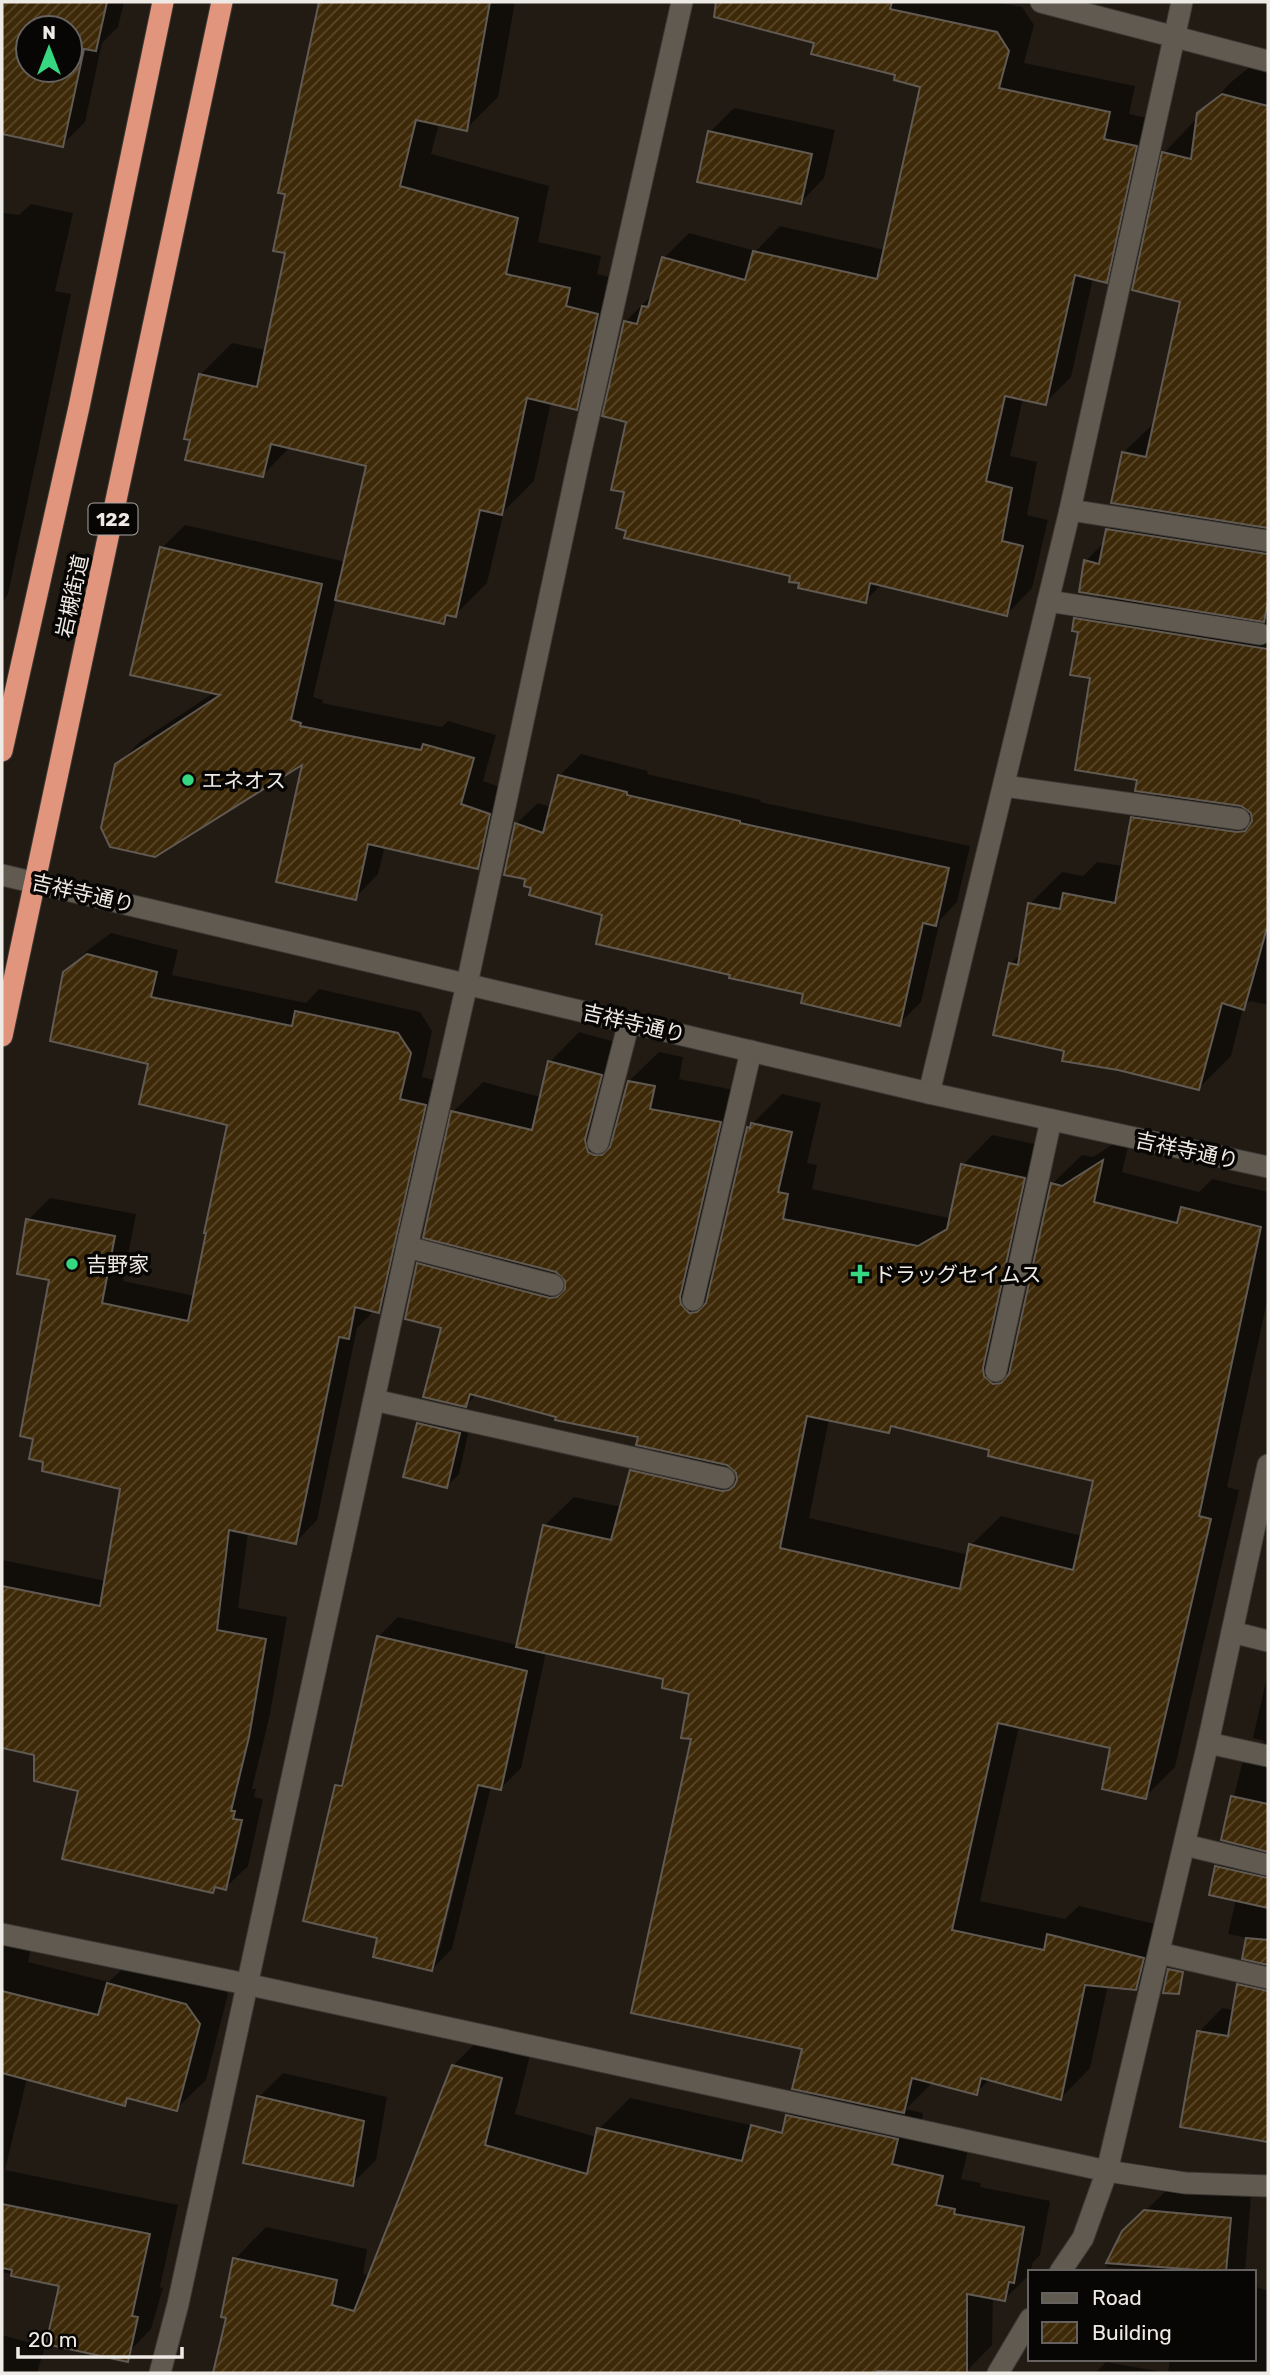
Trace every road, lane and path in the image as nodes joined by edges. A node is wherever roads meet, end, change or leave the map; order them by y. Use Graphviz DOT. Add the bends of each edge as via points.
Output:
graph roads {
  1 [pos="163,2"];
  2 [pos="222,2"];
  3 [pos="682,2"];
  4 [pos="1041,2"];
  5 [pos="1182,2"];
  6 [pos="1175,36"];
  7 [pos="1268,61"];
  8 [pos="1070,510"];
  9 [pos="1268,541"];
  10 [pos="1048,601"];
  11 [pos="1260,634"];
  12 [pos="2,751"];
  13 [pos="1004,786"];
  14 [pos="1239,819"];
  15 [pos="2,874"];
  16 [pos="36,882"];
  17 [pos="467,984"];
  18 [pos="629,1022"];
  19 [pos="2,1036"];
  20 [pos="751,1051"];
  21 [pos="929,1093"];
  22 [pos="1051,1120"];
  23 [pos="598,1143"];
  24 [pos="1268,1167"];
  25 [pos="407,1247"];
  26 [pos="553,1285"];
  27 [pos="694,1300"];
  28 [pos="996,1371"];
  29 [pos="374,1400"];
  30 [pos="1268,1465"];
  31 [pos="724,1478"];
  32 [pos="1262,1528"];
  33 [pos="1232,1632"];
  34 [pos="1268,1641"];
  35 [pos="1208,1743"];
  36 [pos="1268,1756"];
  37 [pos="1185,1845"];
  38 [pos="1268,1866"];
  39 [pos="2,1934"];
  40 [pos="1159,1954"];
  41 [pos="1268,1978"];
  42 [pos="246,1984"];
  43 [pos="1107,2171"];
  44 [pos="1268,2186"];
  45 [pos="1061,2270"];
  46 [pos="1028,2322"];
  47 [pos="160,2373"];
  48 [pos="998,2373"];
  1 -- 12 [label="highway, 岩槻街道 / 122"];
  2 -- 16 [label="highway, 岩槻街道 / 122"];
  3 -- 17 [label="street"];
  4 -- 6 [label="street"];
  5 -- 6 [label="street"];
  6 -- 7 [label="street"];
  6 -- 8 [label="street"];
  8 -- 9 [label="street"];
  8 -- 10 [label="street"];
  10 -- 11 [label="street"];
  10 -- 13 [label="street"];
  13 -- 14 [label="street"];
  13 -- 21 [label="street"];
  15 -- 16 [label="street, 吉祥寺通り"];
  16 -- 17 [label="street, 吉祥寺通り"];
  16 -- 19 [label="highway, 岩槻街道 / 122"];
  17 -- 18 [label="street, 吉祥寺通り"];
  17 -- 25 [label="street"];
  18 -- 20 [label="street, 吉祥寺通り"];
  18 -- 23 [label="street"];
  20 -- 21 [label="street, 吉祥寺通り"];
  20 -- 27 [label="street"];
  21 -- 22 [label="street, 吉祥寺通り"];
  22 -- 24 [label="street, 吉祥寺通り"];
  22 -- 28 [label="street"];
  25 -- 26 [label="street"];
  25 -- 29 [label="street"];
  29 -- 31 [label="street"];
  29 -- 42 [label="street"];
  30 -- 32 [label="street"];
  32 -- 33 [label="street"];
  33 -- 34 [label="street"];
  33 -- 35 [label="street"];
  35 -- 36 [label="street"];
  35 -- 37 [label="street"];
  37 -- 38 [label="street"];
  37 -- 40 [label="street"];
  39 -- 42 [label="street"];
  40 -- 41 [label="street"];
  40 -- 43 [label="street"];
  42 -- 43 [label="street"];
  42 -- 47 [label="street"];
  43 -- 44 [label="street" via="1185,2183"];
  43 -- 45 [label="street" via="1083,2238"];
  46 -- 48 [label="street"];
}
